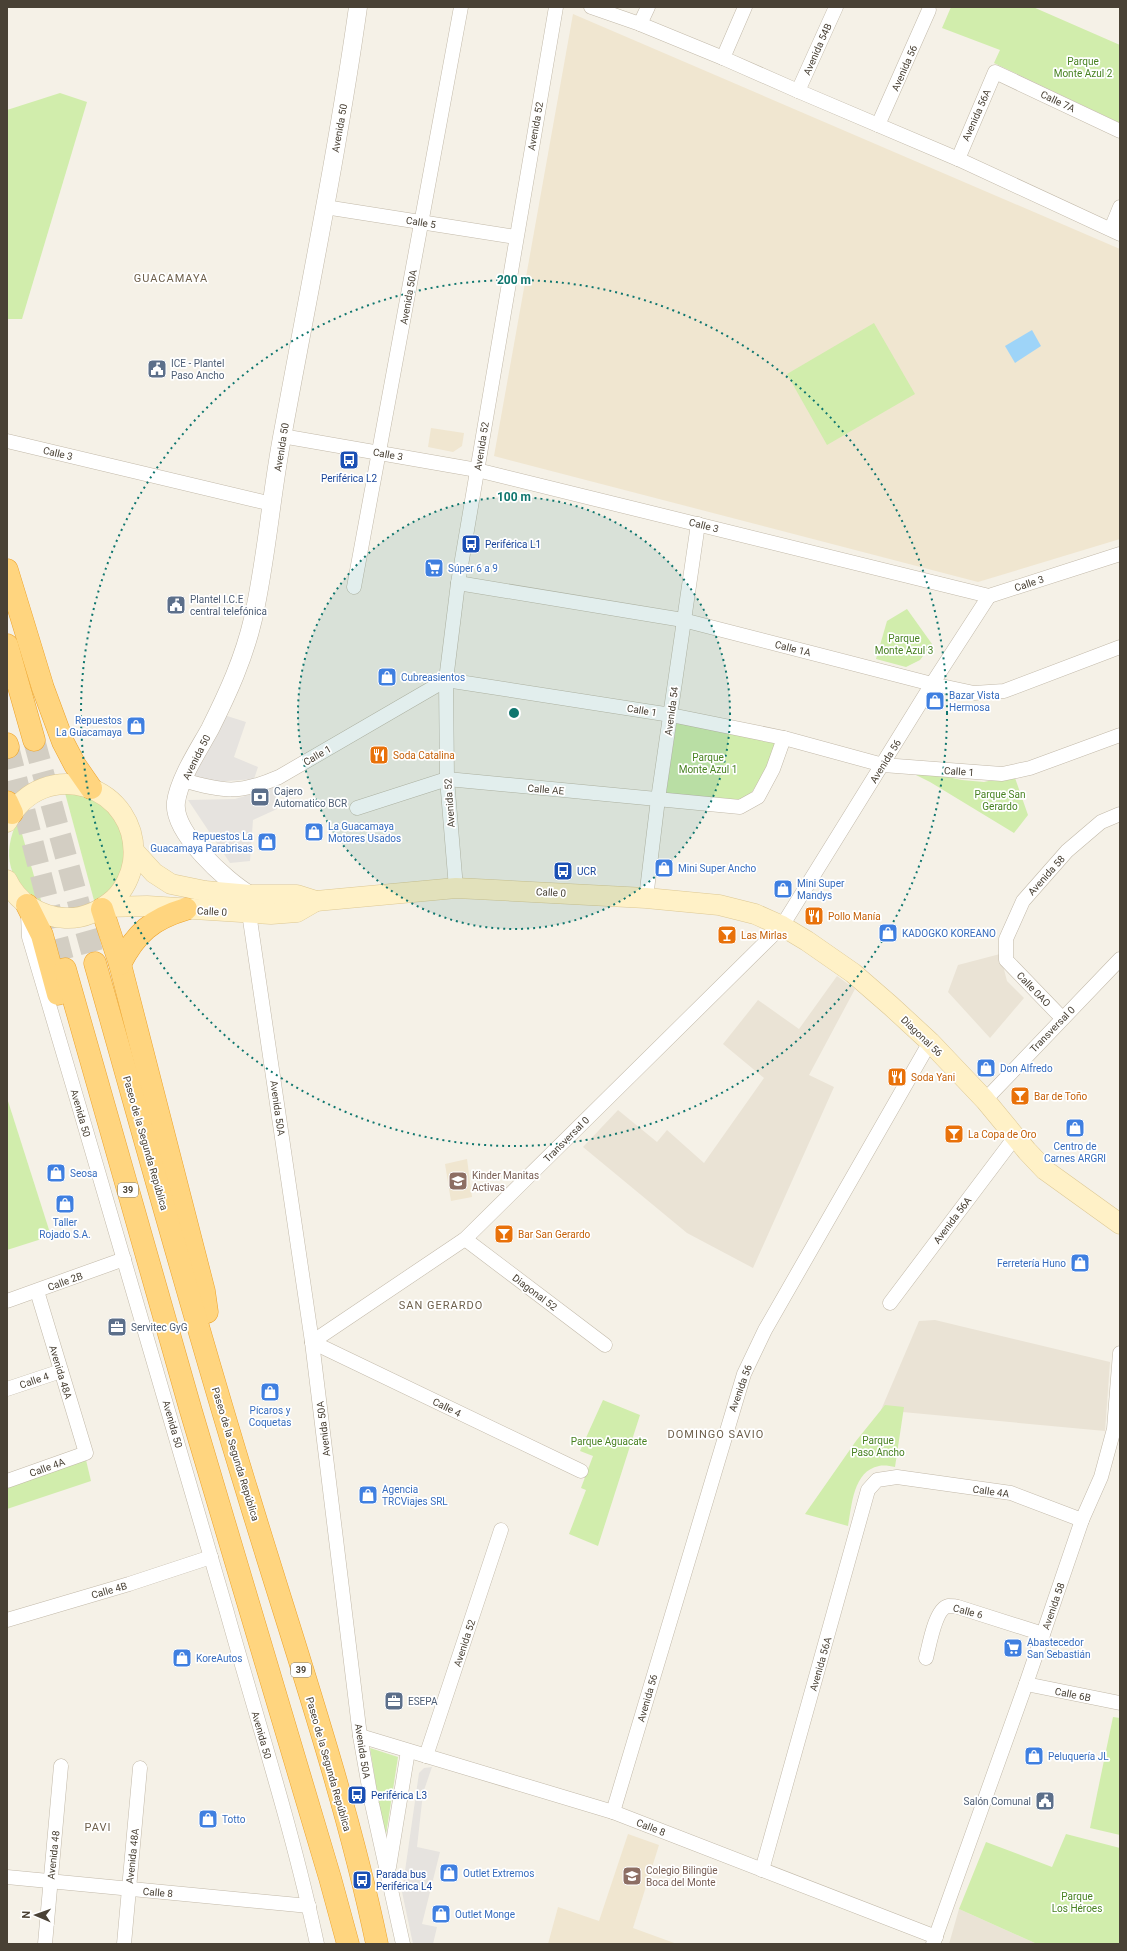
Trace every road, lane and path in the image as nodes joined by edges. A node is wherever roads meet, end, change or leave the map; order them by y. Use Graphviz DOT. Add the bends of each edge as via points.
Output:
graph roads {
  1 [pos="358,7"];
  2 [pos="461,7"];
  3 [pos="556,7"];
  4 [pos="591,7"];
  5 [pos="648,7"];
  6 [pos="745,7"];
  7 [pos="836,7"];
  8 [pos="929,10"];
  9 [pos="640,24"];
  10 [pos="722,58"];
  11 [pos="995,72"];
  12 [pos="798,92"];
  13 [pos="878,125"];
  14 [pos="1120,131"];
  15 [pos="958,159"];
  16 [pos="325,207"];
  17 [pos="1120,207"];
  18 [pos="422,222"];
  19 [pos="1115,232"];
  20 [pos="516,237"];
  21 [pos="282,436"];
  22 [pos="7,441"];
  23 [pos="379,452"];
  24 [pos="477,470"];
  25 [pos="272,504"];
  26 [pos="698,524"];
  27 [pos="1120,554"];
  28 [pos="7,570"];
  29 [pos="458,583"];
  30 [pos="354,588"];
  31 [pos="989,596"];
  32 [pos="683,620"];
  33 [pos="7,645"];
  34 [pos="1120,647"];
  35 [pos="446,680"];
  36 [pos="932,684"];
  37 [pos="671,715"];
  38 [pos="1120,735"];
  39 [pos="784,738"];
  40 [pos="34,740"];
  41 [pos="883,765"];
  42 [pos="447,779"];
  43 [pos="183,780"];
  44 [pos="91,788"];
  45 [pos="658,800"];
  46 [pos="357,808"];
  47 [pos="9,813"];
  48 [pos="1120,814"];
  49 [pos="134,851"];
  50 [pos="211,864"];
  51 [pos="7,880"];
  52 [pos="456,888"];
  53 [pos="205,890"];
  54 [pos="646,898"];
  55 [pos="18,903"];
  56 [pos="249,904"];
  57 [pos="104,908"];
  58 [pos="186,909"];
  59 [pos="782,926"];
  60 [pos="1006,960"];
  61 [pos="1120,960"];
  62 [pos="95,963"];
  63 [pos="120,964"];
  64 [pos="65,969"];
  65 [pos="1062,1018"];
  66 [pos="930,1042"];
  67 [pos="985,1100"];
  68 [pos="1015,1137"];
  69 [pos="1120,1224"];
  70 [pos="465,1239"];
  71 [pos="124,1259"];
  72 [pos="37,1291"];
  73 [pos="7,1301"];
  74 [pos="890,1303"];
  75 [pos="312,1342"];
  76 [pos="605,1344"];
  77 [pos="1120,1354"];
  78 [pos="61,1371"];
  79 [pos="7,1389"];
  80 [pos="219,1399"];
  81 [pos="191,1411"];
  82 [pos="86,1453"];
  83 [pos="582,1471"];
  84 [pos="897,1477"];
  85 [pos="7,1481"];
  86 [pos="1082,1520"];
  87 [pos="501,1530"];
  88 [pos="211,1557"];
  89 [pos="7,1620"];
  90 [pos="1043,1634"];
  91 [pos="926,1658"];
  92 [pos="1026,1684"];
  93 [pos="1120,1703"];
  94 [pos="360,1736"];
  95 [pos="408,1751"];
  96 [pos="426,1756"];
  97 [pos="62,1766"];
  98 [pos="140,1768"];
  99 [pos="613,1812"];
  100 [pos="762,1870"];
  101 [pos="388,1873"];
  102 [pos="7,1877"];
  103 [pos="330,1878"];
  104 [pos="50,1881"];
  105 [pos="128,1890"];
  106 [pos="366,1894"];
  107 [pos="309,1906"];
  108 [pos="935,1941"];
  109 [pos="46,1944"];
  110 [pos="124,1944"];
  111 [pos="317,1944"];
  112 [pos="332,1944"];
  113 [pos="348,1944"];
  114 [pos="377,1944"];
  115 [pos="387,1944"];
  116 [pos="403,1944"];
  1 -- 16 [label="street, Avenida 50"];
  2 -- 18 [label="street, Avenida 50A"];
  3 -- 20 [label="street, Avenida 52"];
  4 -- 9 [label="street"];
  5 -- 9 [label="street"];
  6 -- 10 [label="street"];
  7 -- 12 [label="street, Avenida 54B"];
  8 -- 13 [label="street, Avenida 56"];
  9 -- 10 [label="street"];
  10 -- 12 [label="street"];
  11 -- 14 [label="street, Calle 7A"];
  11 -- 15 [label="street, Avenida 56A"];
  12 -- 13 [label="street"];
  13 -- 15 [label="street"];
  15 -- 19 [label="street"];
  16 -- 18 [label="street, Calle 5"];
  16 -- 21 [label="street, Avenida 50"];
  17 -- 19 [label="street"];
  18 -- 20 [label="street, Calle 5"];
  18 -- 23 [label="street, Avenida 50A"];
  20 -- 24 [label="street, Avenida 52"];
  21 -- 23 [label="street, Calle 3"];
  21 -- 25 [label="street, Avenida 50"];
  22 -- 25 [label="street, Calle 3"];
  23 -- 24 [label="street, Calle 3"];
  23 -- 30 [label="street, Avenida 50A"];
  24 -- 26 [label="street, Calle 3"];
  24 -- 29 [label="street, Avenida 52"];
  25 -- 43 [label="street, Avenida 50" via="253,619 241,660 229,691"];
  26 -- 31 [label="street, Calle 3"];
  26 -- 32 [label="street, Avenida 54"];
  27 -- 31 [label="street, Calle 3"];
  28 -- 44 [label="highway" via="43,688 63,742"];
  29 -- 32 [label="street, Calle 1A"];
  29 -- 35 [label="street, Avenida 52"];
  31 -- 36 [label="street, Avenida 56"];
  32 -- 36 [label="street, Calle 1A"];
  32 -- 37 [label="street, Avenida 54"];
  33 -- 40 [label="highway"];
  34 -- 36 [label="street, Calle 1A" via="1004,691 974,693"];
  35 -- 37 [label="street, Calle 1"];
  35 -- 42 [label="street, Avenida 52"];
  35 -- 43 [label="street, Calle 1" via="261,785 238,790 212,789"];
  36 -- 41 [label="street, Avenida 56"];
  37 -- 39 [label="street, Calle 1"];
  37 -- 45 [label="street, Avenida 54"];
  38 -- 41 [label="street, Calle 1" via="1030,768 1002,774"];
  39 -- 41 [label="street, Calle 1"];
  39 -- 45 [label="street, Calle AE" via="773,769 758,797 740,807"];
  41 -- 59 [label="street, Avenida 56"];
  42 -- 45 [label="street, Calle AE"];
  42 -- 46 [label="street, Calle AE"];
  42 -- 52 [label="street, Avenida 52"];
  43 -- 50 [label="street, Avenida 50" via="176,803 177,816"];
  44 -- 47 [label="main road" via="62,783 47,786 34,792"];
  44 -- 49 [label="main road" via="105,795 121,810 132,834"];
  45 -- 54 [label="street, Avenida 54"];
  48 -- 60 [label="street, Avenida 58" via="1101,822 1067,851 1023,901 1006,939"];
  49 -- 53 [label="main road, Calle 0" via="154,873 171,884"];
  49 -- 57 [label="main road" via="127,882 118,896"];
  50 -- 53 [label="street" via="211,878"];
  50 -- 56 [label="street, Avenida 50"];
  51 -- 55 [label="main road"];
  52 -- 54 [label="main road, Calle 0"];
  52 -- 56 [label="main road, Calle 0" via="316,901 297,912 271,914"];
  53 -- 56 [label="main road, Calle 0"];
  54 -- 59 [label="main road, Calle 0" via="719,905 755,914"];
  55 -- 57 [label="main road" via="47,915 70,918 92,914"];
  55 -- 71 [label="street, Avenida 50"];
  55 -- 81 [label="highway" via="42,935 134,1255"];
  56 -- 58 [label="main road, Calle 0"];
  56 -- 75 [label="street, Avenida 50A"];
  57 -- 58 [label="main road, Calle 0" via="147,906"];
  57 -- 63 [label="highway"];
  58 -- 63 [label="highway" via="169,914 153,923 136,939"];
  59 -- 66 [label="main road, Diagonal 56" via="807,940 853,974"];
  59 -- 70 [label="street, Transversal 0"];
  60 -- 65 [label="street, Calle 0AO"];
  61 -- 65 [label="street, Transversal 0"];
  62 -- 80 [label="highway, Paseo de la Segunda República / 39"];
  63 -- 80 [label="highway" via="204,1291"];
  64 -- 81 [label="highway, 39"];
  65 -- 67 [label="street, Transversal 0"];
  66 -- 67 [label="main road, Diagonal 56"];
  66 -- 99 [label="street, Avenida 56" via="765,1330 744,1374"];
  67 -- 68 [label="main road, Diagonal 56"];
  68 -- 69 [label="main road, Diagonal 56" via="1045,1170"];
  68 -- 74 [label="street, Avenida 56A"];
  70 -- 75 [label="street, Transversal 0"];
  70 -- 76 [label="street, Diagonal 52"];
  71 -- 72 [label="street, Calle 2B"];
  71 -- 88 [label="street, Avenida 50"];
  72 -- 73 [label="street, Calle 2B"];
  72 -- 78 [label="street, Avenida 48A"];
  75 -- 83 [label="street, Calle 4"];
  75 -- 94 [label="street, Avenida 50A"];
  77 -- 86 [label="street, Avenida 58" via="1114,1429 1100,1476"];
  78 -- 79 [label="street, Calle 4"];
  78 -- 82 [label="street, Avenida 48A"];
  80 -- 106 [label="highway, Paseo de la Segunda República / 39" via="341,1801"];
  81 -- 103 [label="highway, 39"];
  82 -- 85 [label="street, Calle 4A"];
  84 -- 86 [label="street, Calle 4A" via="1011,1493"];
  84 -- 100 [label="street, Avenida 56A" via="877,1480 868,1490"];
  86 -- 90 [label="street, Avenida 58"];
  87 -- 96 [label="street, Avenida 52"];
  88 -- 89 [label="street, Calle 4B"];
  88 -- 107 [label="street, Avenida 50"];
  90 -- 91 [label="street, Calle 6" via="948,1606 936,1618"];
  90 -- 92 [label="street, Avenida 58"];
  92 -- 93 [label="street, Calle 6B"];
  92 -- 108 [label="street, Avenida 58"];
  94 -- 95 [label="street, Calle 8"];
  94 -- 101 [label="street, Avenida 50A"];
  95 -- 96 [label="street, Calle 8"];
  95 -- 101 [label="street"];
  96 -- 99 [label="street, Calle 8"];
  97 -- 104 [label="street, Avenida 48"];
  98 -- 105 [label="street, Avenida 48A"];
  99 -- 100 [label="street, Calle 8"];
  100 -- 108 [label="street, Calle 8"];
  101 -- 116 [label="street, Avenida 50A"];
  102 -- 104 [label="street, Calle 8"];
  103 -- 112 [label="highway"];
  103 -- 113 [label="highway, 39"];
  104 -- 105 [label="street, Calle 8"];
  104 -- 109 [label="street, Avenida 48"];
  105 -- 107 [label="street, Calle 8"];
  105 -- 110 [label="street, Avenida 48A"];
  106 -- 114 [label="highway, Paseo de la Segunda República / 39"];
  106 -- 115 [label="highway"];
  107 -- 111 [label="street, Avenida 50"];
}
